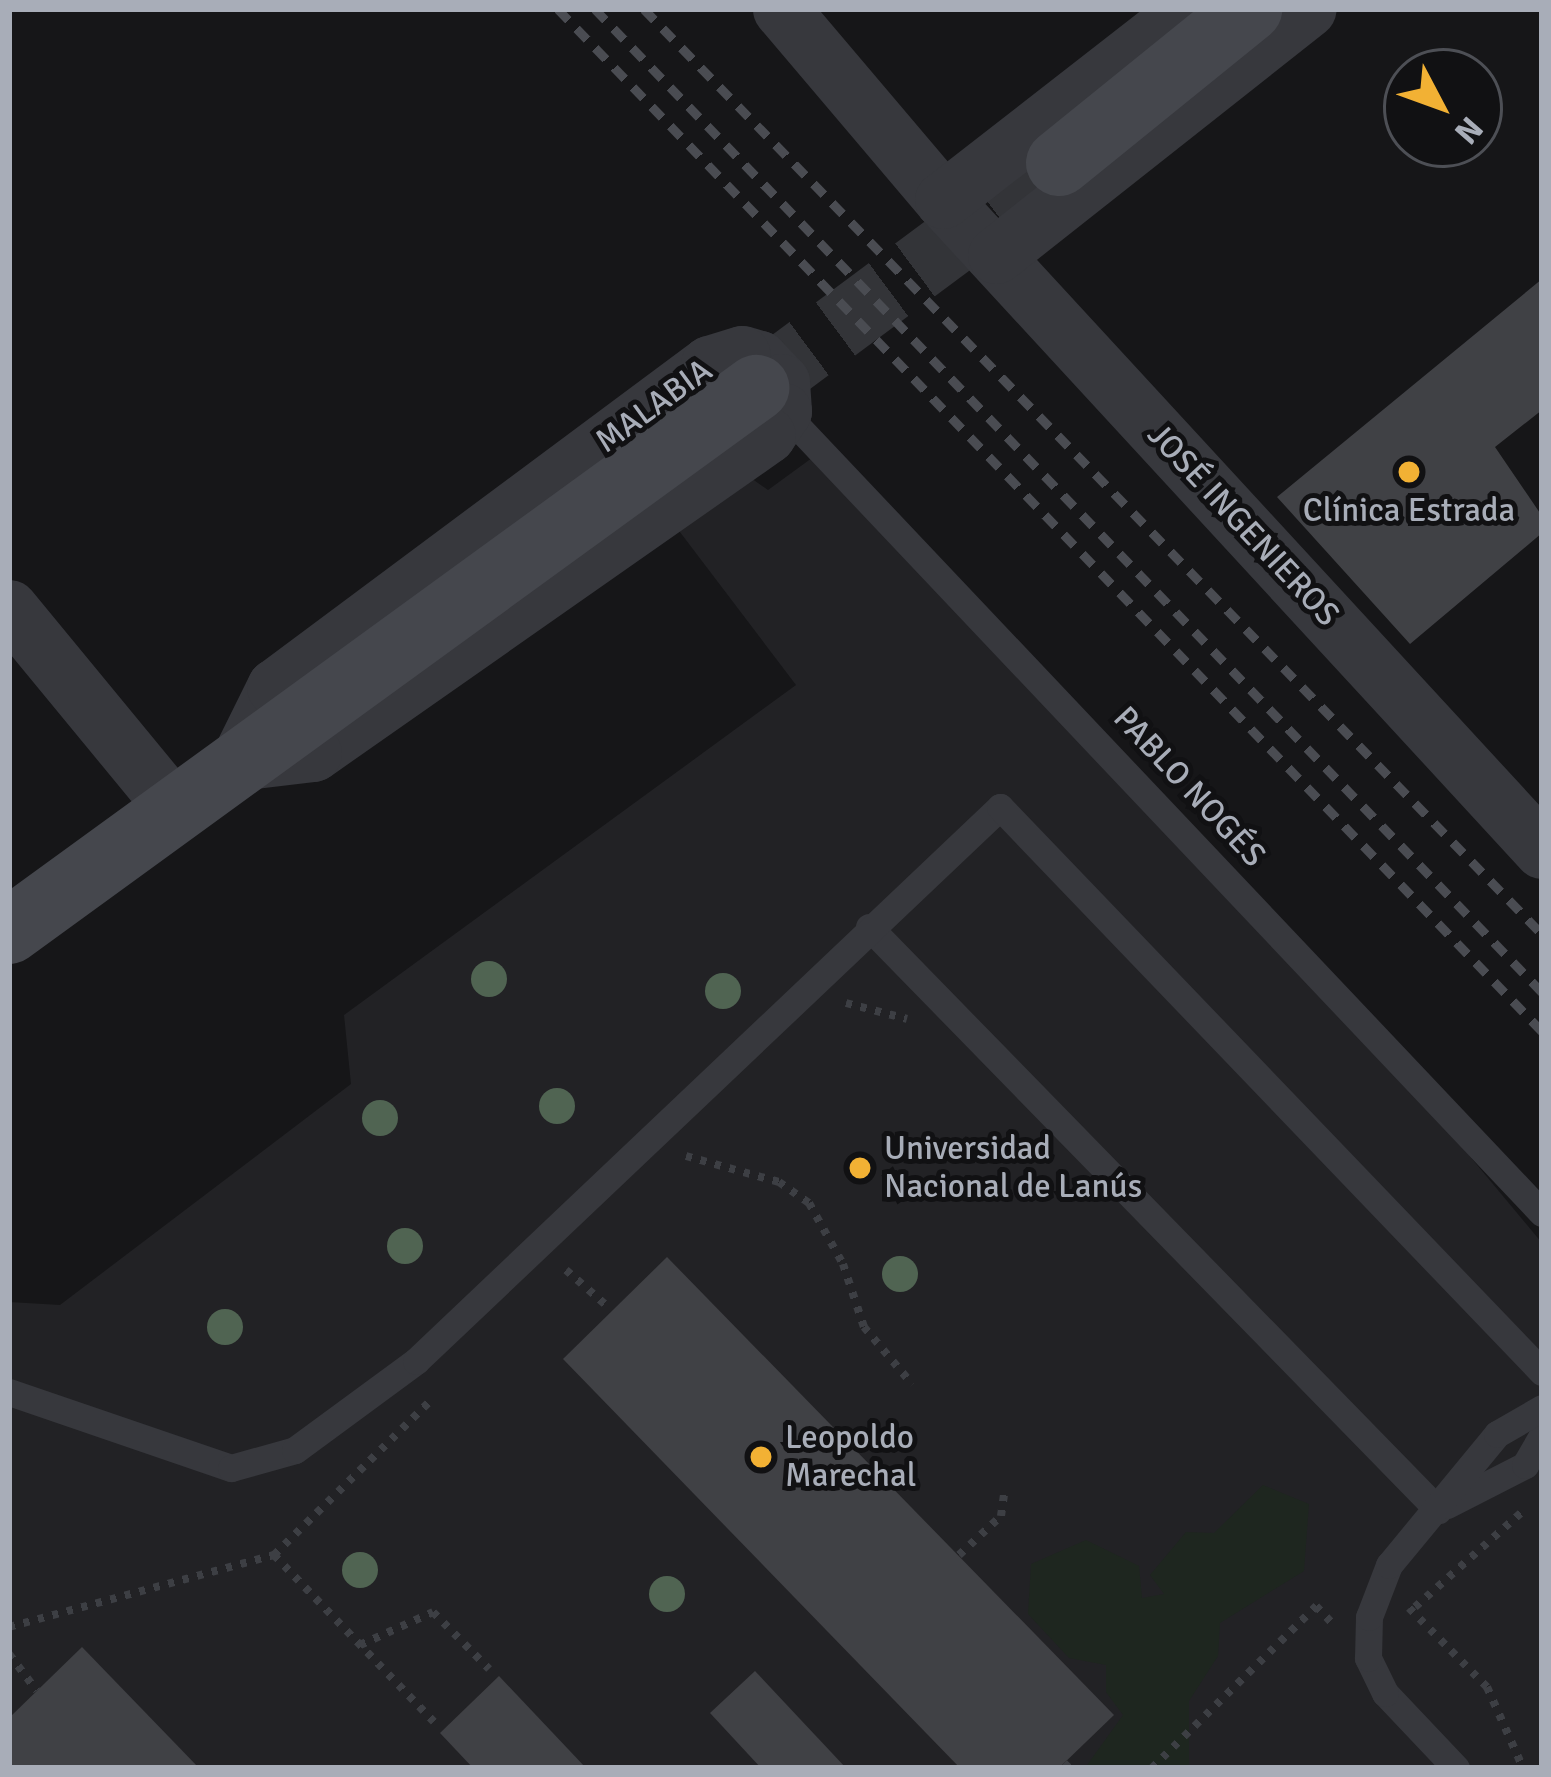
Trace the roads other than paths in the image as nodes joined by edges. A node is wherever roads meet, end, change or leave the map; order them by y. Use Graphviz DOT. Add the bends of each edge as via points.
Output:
graph roads {
  1 [pos="781,9"];
  2 [pos="1188,9"];
  3 [pos="1249,9"];
  4 [pos="1308,9"];
  5 [pos="1060,164"];
  6 [pos="944,200"];
  7 [pos="996,255"];
  8 [pos="769,399"];
  9 [pos="9,608"];
  10 [pos="174,808"];
  11 [pos="1542,850"];
  12 [pos="869,926"];
  13 [pos="9,931"];
  14 [pos="1542,1213"];
  15 [pos="1542,1372"];
  16 [pos="9,1392"];
  17 [pos="1542,1408"];
  18 [pos="1542,1435"];
  19 [pos="1438,1510"];
  20 [pos="1456,1768"];
  1 -- 6 [label="street, JOSÉ INGENIEROS"];
  2 -- 6 [label="street"];
  3 -- 5 [label="main road"];
  4 -- 7 [label="street"];
  6 -- 7 [label="street, JOSÉ INGENIEROS"];
  7 -- 11 [label="street, JOSÉ INGENIEROS"];
  8 -- 10 [label="main road, MALABIA"];
  8 -- 14 [label="lane, PABLO NOGÉS"];
  9 -- 10 [label="street"];
  10 -- 13 [label="main road, MALABIA"];
  12 -- 15 [label="lane" via="1000,807"];
  12 -- 16 [label="lane" via="416,1360 295,1450 231,1468"];
  12 -- 19 [label="lane"];
  17 -- 19 [label="lane" via="1497,1434"];
  18 -- 19 [label="lane" via="1525,1465"];
  19 -- 20 [label="lane" via="1389,1565 1369,1617 1368,1658 1385,1693"];
}
